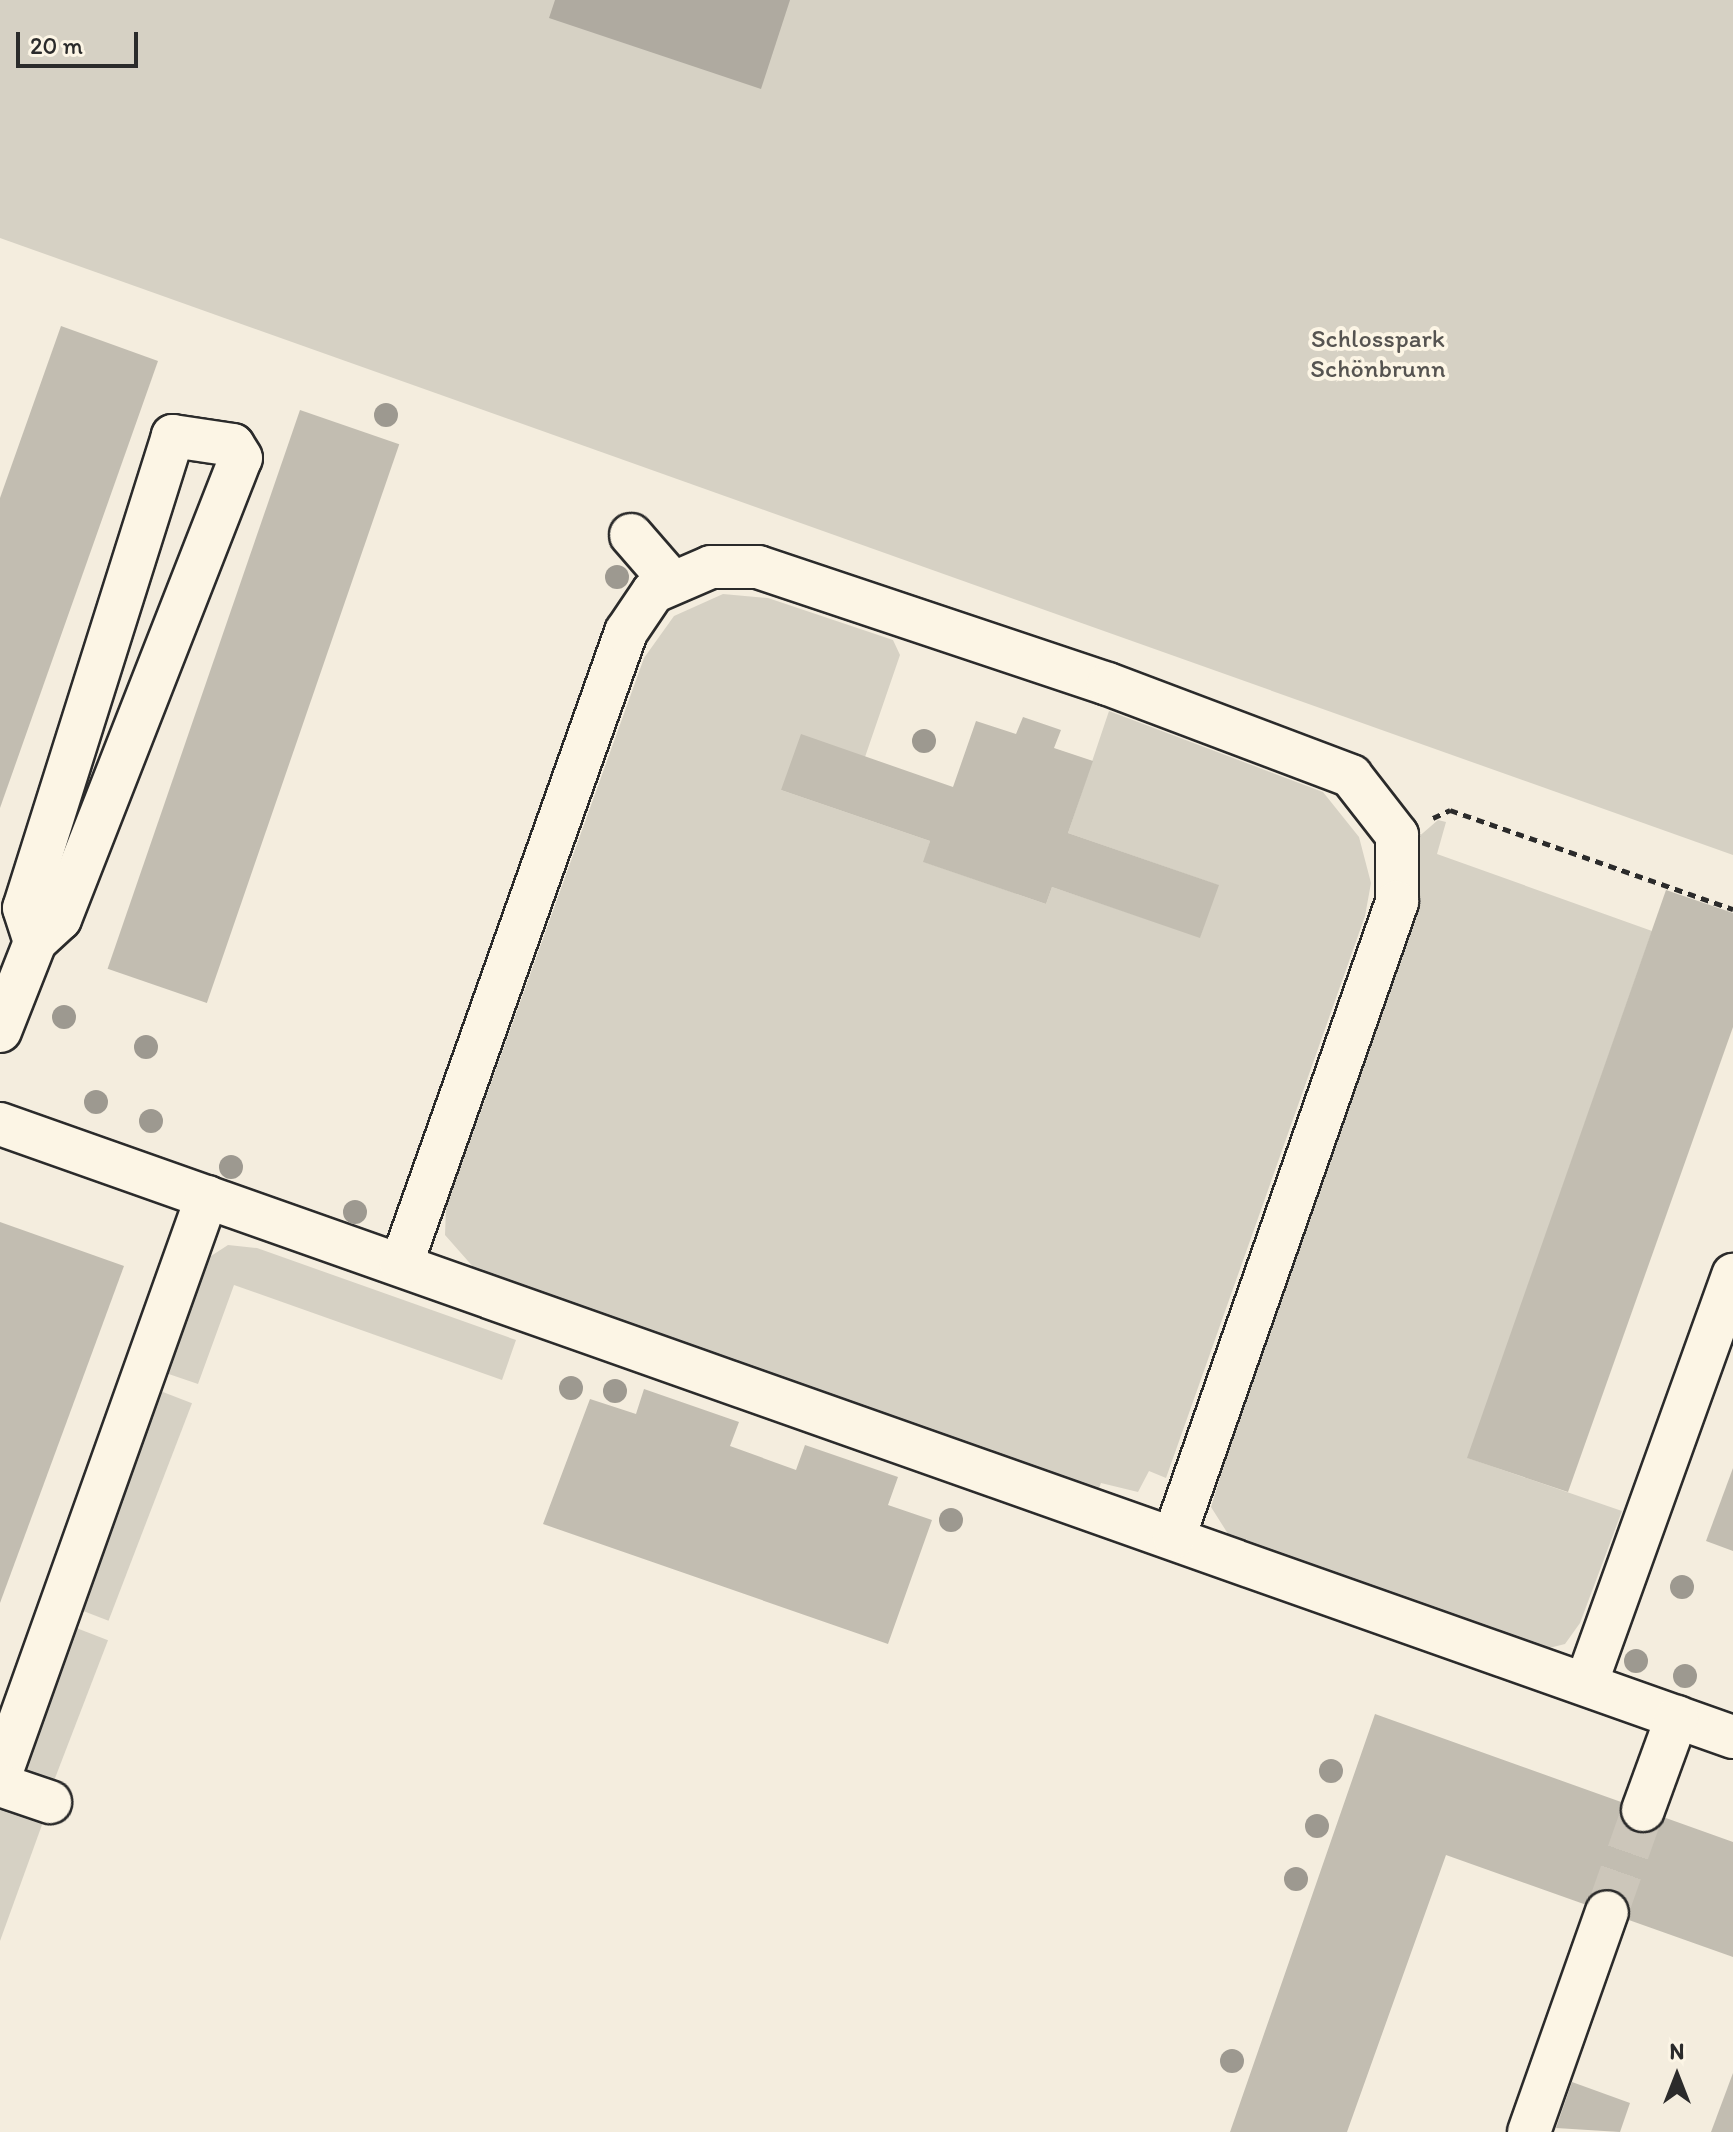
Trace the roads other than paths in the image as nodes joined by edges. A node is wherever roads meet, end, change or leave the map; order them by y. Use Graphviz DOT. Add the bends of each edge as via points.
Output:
graph roads {
  1 [pos="631,535"];
  2 [pos="671,581"];
  3 [pos="35,942"];
  4 [pos="0,1031"];
  5 [pos="0,1124"];
  6 [pos="207,1197"];
  7 [pos="401,1265"];
  8 [pos="1733,1275"];
  9 [pos="1174,1537"];
  10 [pos="1586,1684"];
  11 [pos="1677,1717"];
  12 [pos="1733,1737"];
  13 [pos="0,1776"];
  14 [pos="0,1785"];
  15 [pos="50,1802"];
  16 [pos="1643,1810"];
  17 [pos="1607,1912"];
  18 [pos="1529,2132"];
  1 -- 2 [label="lane"];
  2 -- 7 [label="lane" via="638,607 626,632"];
  2 -- 9 [label="lane" via="711,567 758,567 1108,684 1351,776 1397,835 1397,902"];
  3 -- 3 [label="lane" via="60,919 241,458 233,445 173,436 24,908"];
  3 -- 4 [label="lane"];
  5 -- 6 [label="lane"];
  6 -- 7 [label="lane"];
  6 -- 13 [label="lane"];
  7 -- 9 [label="lane"];
  8 -- 10 [label="lane"];
  9 -- 10 [label="lane"];
  10 -- 11 [label="lane"];
  11 -- 12 [label="lane"];
  11 -- 16 [label="lane"];
  14 -- 15 [label="lane"];
  17 -- 18 [label="lane"];
}
